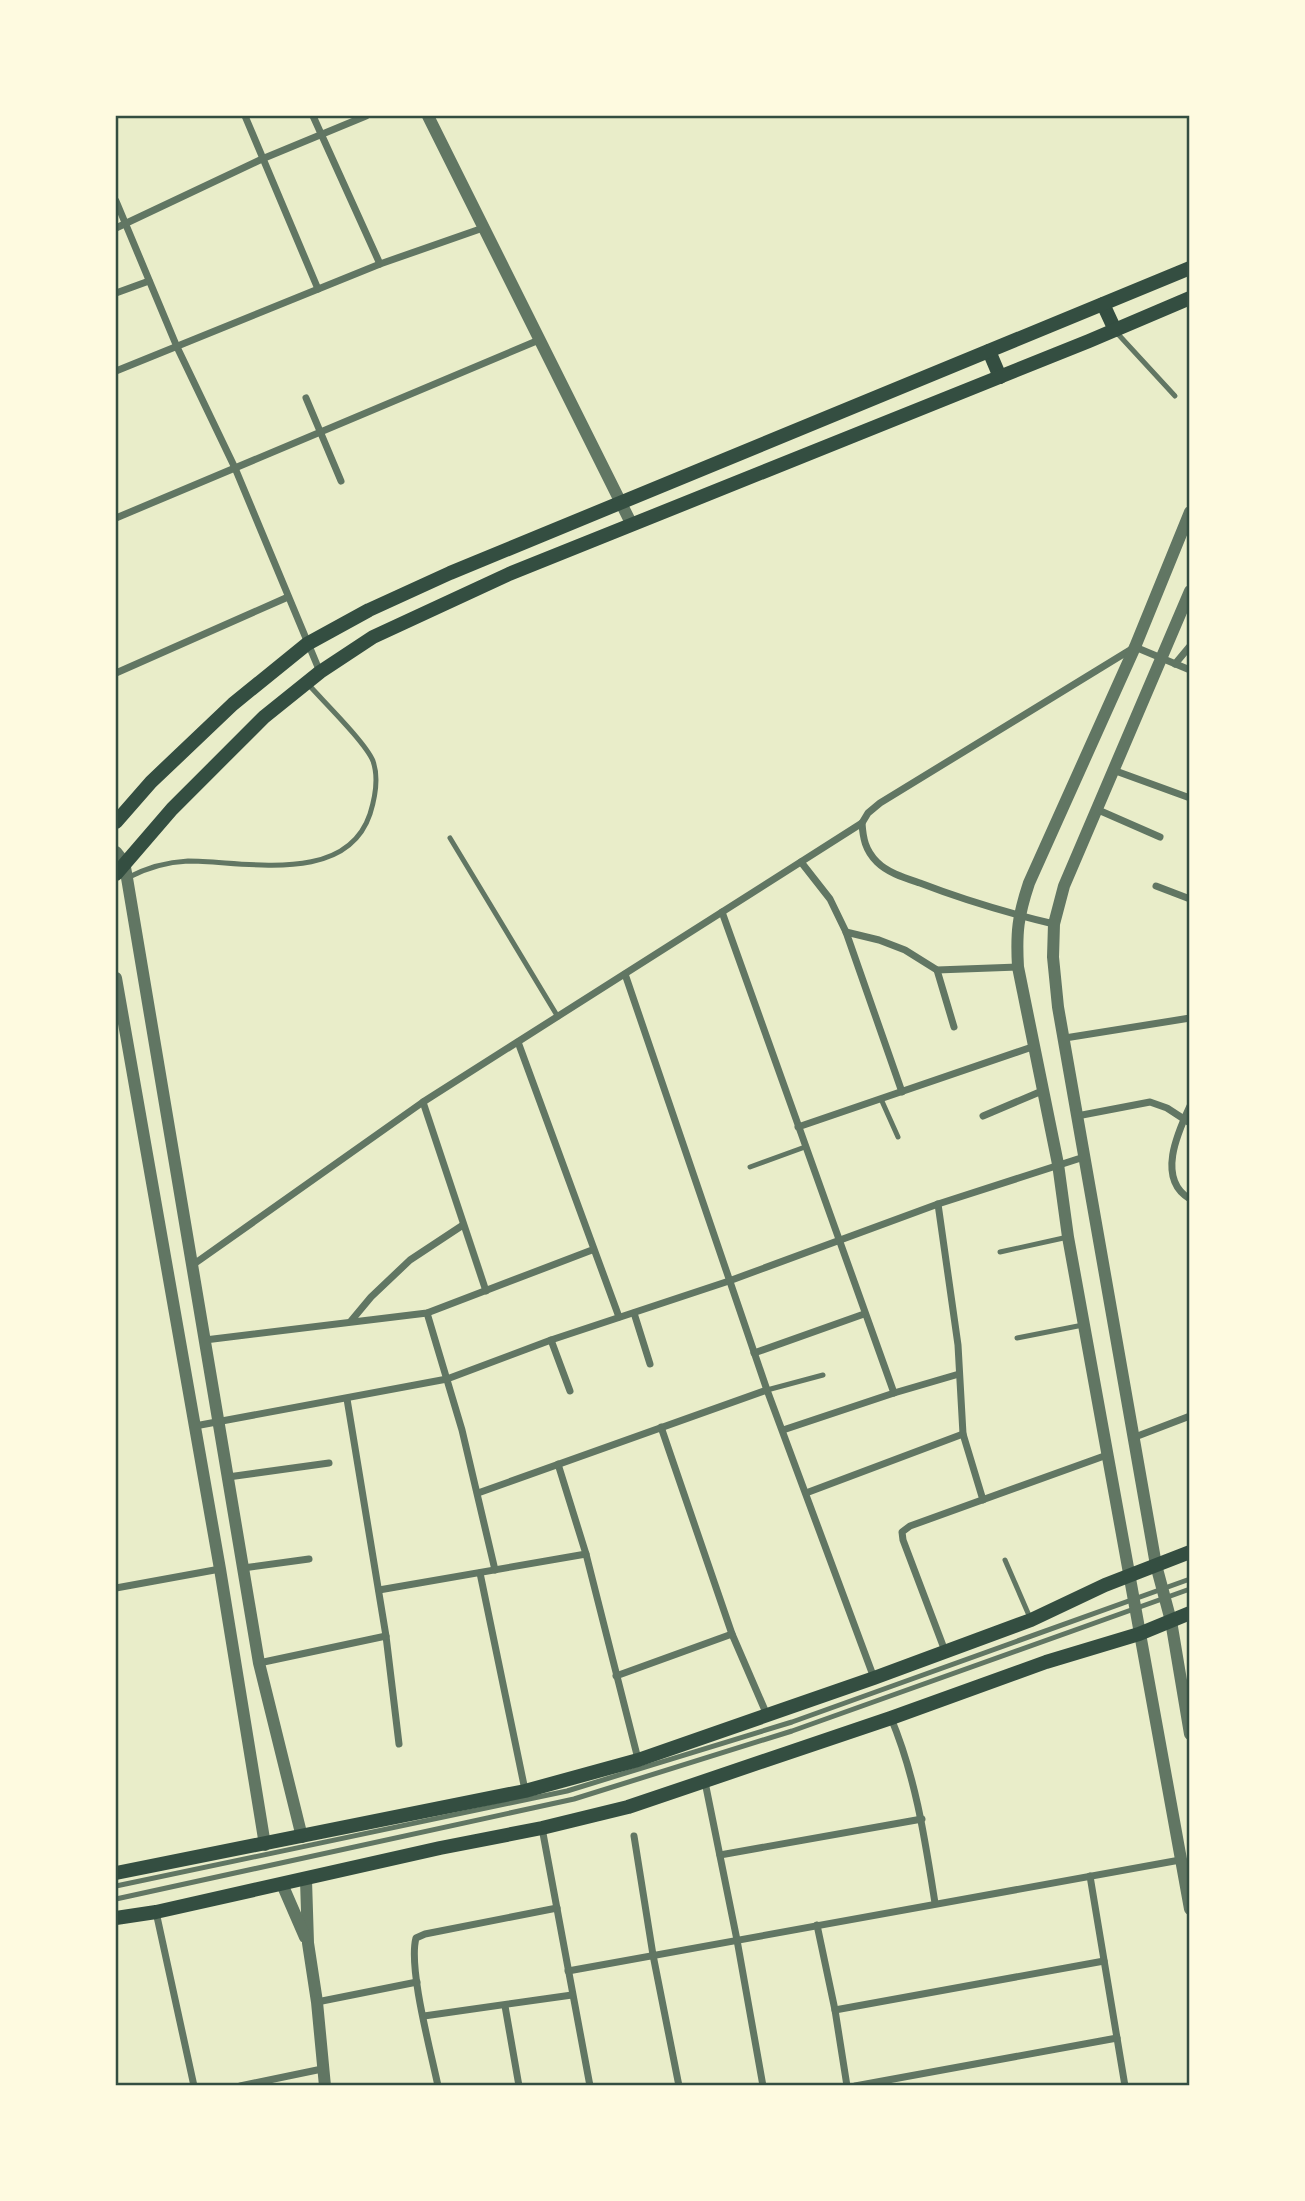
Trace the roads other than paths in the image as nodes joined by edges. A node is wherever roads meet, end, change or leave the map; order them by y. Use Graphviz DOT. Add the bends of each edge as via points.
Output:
graph roads {
  1 [pos="245,116"];
  2 [pos="313,116"];
  3 [pos="366,116"];
  4 [pos="428,116"];
  5 [pos="321,134"];
  6 [pos="262,159"];
  7 [pos="116,201"];
  8 [pos="124,223"];
  9 [pos="116,228"];
  10 [pos="482,228"];
  11 [pos="380,264"];
  12 [pos="1189,268"];
  13 [pos="149,281"];
  14 [pos="318,289"];
  15 [pos="116,293"];
  16 [pos="1189,298"];
  17 [pos="1103,304"];
  18 [pos="1115,330"];
  19 [pos="539,340"];
  20 [pos="177,347"];
  21 [pos="989,351"];
  22 [pos="116,371"];
  23 [pos="1000,377"];
  24 [pos="1175,396"];
  25 [pos="306,398"];
  26 [pos="320,431"];
  27 [pos="235,468"];
  28 [pos="341,481"];
  29 [pos="620,503"];
  30 [pos="1189,512"];
  31 [pos="116,518"];
  32 [pos="632,525"];
  33 [pos="1189,591"];
  34 [pos="288,597"];
  35 [pos="307,644"];
  36 [pos="1189,646"];
  37 [pos="1135,647"];
  38 [pos="1161,659"];
  39 [pos="1175,664"];
  40 [pos="1189,670"];
  41 [pos="320,672"];
  42 [pos="116,673"];
  43 [pos="307,682"];
  44 [pos="1113,770"];
  45 [pos="1189,798"];
  46 [pos="1096,809"];
  47 [pos="116,822"];
  48 [pos="862,822"];
  49 [pos="1160,837"];
  50 [pos="450,838"];
  51 [pos="801,862"];
  52 [pos="120,866"];
  53 [pos="1156,886"];
  54 [pos="1189,899"];
  55 [pos="722,912"];
  56 [pos="1019,916"];
  57 [pos="1054,924"];
  58 [pos="846,932"];
  59 [pos="1018,967"];
  60 [pos="937,970"];
  61 [pos="625,974"];
  62 [pos="116,978"];
  63 [pos="558,1017"];
  64 [pos="1189,1018"];
  65 [pos="954,1027"];
  66 [pos="1065,1038"];
  67 [pos="518,1042"];
  68 [pos="1035,1046"];
  69 [pos="1042,1091"];
  70 [pos="902,1092"];
  71 [pos="881,1099"];
  72 [pos="423,1102"];
  73 [pos="1189,1106"];
  74 [pos="983,1116"];
  75 [pos="1077,1116"];
  76 [pos="1186,1121"];
  77 [pos="798,1127"];
  78 [pos="898,1137"];
  79 [pos="805,1147"];
  80 [pos="1084,1157"];
  81 [pos="1058,1164"];
  82 [pos="750,1167"];
  83 [pos="1189,1199"];
  84 [pos="938,1204"];
  85 [pos="463,1226"];
  86 [pos="1068,1237"];
  87 [pos="840,1240"];
  88 [pos="592,1250"];
  89 [pos="1000,1252"];
  90 [pos="194,1264"];
  91 [pos="729,1281"];
  92 [pos="486,1291"];
  93 [pos="427,1313"];
  94 [pos="634,1313"];
  95 [pos="864,1314"];
  96 [pos="619,1317"];
  97 [pos="351,1321"];
  98 [pos="1084,1325"];
  99 [pos="1017,1338"];
  100 [pos="205,1340"];
  101 [pos="551,1340"];
  102 [pos="754,1353"];
  103 [pos="650,1364"];
  104 [pos="959,1374"];
  105 [pos="823,1375"];
  106 [pos="447,1379"];
  107 [pos="767,1390"];
  108 [pos="570,1391"];
  109 [pos="894,1393"];
  110 [pos="346,1399"];
  111 [pos="1189,1416"];
  112 [pos="220,1422"];
  113 [pos="195,1426"];
  114 [pos="660,1427"];
  115 [pos="783,1430"];
  116 [pos="963,1434"];
  117 [pos="1135,1437"];
  118 [pos="1107,1455"];
  119 [pos="328,1463"];
  120 [pos="558,1464"];
  121 [pos="228,1477"];
  122 [pos="478,1493"];
  123 [pos="806,1493"];
  124 [pos="983,1500"];
  125 [pos="1189,1552"];
  126 [pos="586,1554"];
  127 [pos="309,1559"];
  128 [pos="1005,1560"];
  129 [pos="1156,1564"];
  130 [pos="243,1568"];
  131 [pos="220,1569"];
  132 [pos="495,1570"];
  133 [pos="480,1573"];
  134 [pos="1129,1575"];
  135 [pos="1189,1579"];
  136 [pos="116,1588"];
  137 [pos="1189,1588"];
  138 [pos="379,1590"];
  139 [pos="1164,1593"];
  140 [pos="1134,1604"];
  141 [pos="1189,1614"];
  142 [pos="1031,1620"];
  143 [pos="1171,1621"];
  144 [pos="732,1634"];
  145 [pos="1139,1634"];
  146 [pos="386,1636"];
  147 [pos="946,1651"];
  148 [pos="260,1663"];
  149 [pos="617,1676"];
  150 [pos="874,1678"];
  151 [pos="767,1715"];
  152 [pos="891,1718"];
  153 [pos="1189,1734"];
  154 [pos="399,1744"];
  155 [pos="638,1760"];
  156 [pos="705,1782"];
  157 [pos="526,1791"];
  158 [pos="922,1819"];
  159 [pos="542,1828"];
  160 [pos="634,1836"];
  161 [pos="302,1837"];
  162 [pos="265,1844"];
  163 [pos="720,1855"];
  164 [pos="1181,1860"];
  165 [pos="116,1873"];
  166 [pos="1090,1876"];
  167 [pos="306,1880"];
  168 [pos="282,1884"];
  169 [pos="116,1885"];
  170 [pos="116,1899"];
  171 [pos="935,1903"];
  172 [pos="557,1908"];
  173 [pos="1189,1909"];
  174 [pos="156,1912"];
  175 [pos="116,1917"];
  176 [pos="817,1924"];
  177 [pos="737,1940"];
  178 [pos="308,1943"];
  179 [pos="653,1955"];
  180 [pos="1104,1961"];
  181 [pos="568,1971"];
  182 [pos="417,1982"];
  183 [pos="572,1995"];
  184 [pos="317,2001"];
  185 [pos="505,2006"];
  186 [pos="835,2010"];
  187 [pos="424,2016"];
  188 [pos="1117,2038"];
  189 [pos="322,2069"];
  190 [pos="194,2085"];
  191 [pos="240,2085"];
  192 [pos="325,2085"];
  193 [pos="438,2085"];
  194 [pos="519,2085"];
  195 [pos="590,2085"];
  196 [pos="679,2085"];
  197 [pos="763,2085"];
  198 [pos="847,2085"];
  199 [pos="855,2085"];
  200 [pos="1125,2085"];
  1 -- 6 [label="street"];
  2 -- 5 [label="street"];
  3 -- 5 [label="street"];
  4 -- 10 [label="street"];
  5 -- 6 [label="street"];
  5 -- 11 [label="street"];
  6 -- 8 [label="street"];
  6 -- 14 [label="street"];
  7 -- 8 [label="street"];
  8 -- 9 [label="street"];
  8 -- 13 [label="street"];
  10 -- 11 [label="street"];
  10 -- 19 [label="street"];
  11 -- 14 [label="street"];
  12 -- 17 [label="main road"];
  13 -- 15 [label="street"];
  13 -- 20 [label="street"];
  14 -- 20 [label="street"];
  16 -- 18 [label="main road"];
  17 -- 18 [label="main road"];
  17 -- 21 [label="main road"];
  18 -- 23 [label="main road"];
  18 -- 24 [label="lane"];
  19 -- 26 [label="street"];
  19 -- 29 [label="street"];
  20 -- 22 [label="street"];
  20 -- 27 [label="street"];
  21 -- 23 [label="main road"];
  21 -- 29 [label="main road"];
  23 -- 32 [label="main road"];
  25 -- 26 [label="street"];
  26 -- 27 [label="street"];
  26 -- 28 [label="street"];
  27 -- 31 [label="street"];
  27 -- 34 [label="street"];
  29 -- 32 [label="street"];
  29 -- 35 [label="main road" via="450,573"];
  30 -- 37 [label="street"];
  32 -- 41 [label="main road" via="509,574 373,637"];
  33 -- 38 [label="street"];
  34 -- 35 [label="street"];
  34 -- 42 [label="street"];
  35 -- 41 [label="street"];
  35 -- 47 [label="main road" via="233,704"];
  36 -- 39 [label="street"];
  37 -- 38 [label="street"];
  37 -- 48 [label="street" via="880,803"];
  37 -- 56 [label="street"];
  38 -- 39 [label="street"];
  38 -- 44 [label="street"];
  39 -- 40 [label="street"];
  41 -- 43 [label="main road"];
  43 -- 52 [label="main road" via="264,717"];
  43 -- 52 [label="lane" via="373,760 377,777 365,830 347,847 319,861 294,865 186,861"];
  44 -- 45 [label="street"];
  44 -- 46 [label="street"];
  46 -- 49 [label="street"];
  46 -- 57 [label="street" via="1064,886"];
  48 -- 51 [label="street"];
  48 -- 56 [label="street" via="867,849 893,873"];
  50 -- 63 [label="lane"];
  51 -- 55 [label="street"];
  51 -- 58 [label="street" via="830,899"];
  52 -- 90 [label="street"];
  53 -- 54 [label="street"];
  55 -- 61 [label="street"];
  55 -- 77 [label="street"];
  56 -- 57 [label="street"];
  56 -- 59 [label="street"];
  57 -- 66 [label="street" via="1056,994"];
  58 -- 60 [label="street" via="905,950"];
  58 -- 70 [label="street"];
  59 -- 60 [label="street"];
  59 -- 68 [label="street"];
  60 -- 65 [label="street"];
  61 -- 63 [label="street"];
  61 -- 91 [label="street"];
  62 -- 113 [label="street"];
  63 -- 67 [label="street"];
  64 -- 66 [label="street"];
  66 -- 75 [label="street"];
  67 -- 72 [label="street"];
  67 -- 88 [label="street"];
  68 -- 69 [label="street"];
  68 -- 70 [label="street"];
  69 -- 74 [label="street"];
  69 -- 81 [label="street"];
  70 -- 71 [label="street"];
  71 -- 77 [label="street"];
  71 -- 78 [label="lane"];
  72 -- 85 [label="street"];
  72 -- 90 [label="street"];
  73 -- 76 [label="street"];
  75 -- 76 [label="street" via="1150,1102"];
  75 -- 80 [label="street"];
  76 -- 83 [label="street" via="1172,1150 1172,1163 1174,1181"];
  77 -- 79 [label="street"];
  79 -- 82 [label="lane"];
  79 -- 87 [label="street"];
  80 -- 81 [label="street"];
  80 -- 117 [label="street"];
  81 -- 84 [label="street"];
  81 -- 86 [label="street"];
  84 -- 87 [label="street"];
  84 -- 104 [label="street"];
  85 -- 92 [label="street"];
  85 -- 97 [label="street" via="410,1260"];
  86 -- 89 [label="lane"];
  86 -- 98 [label="street"];
  87 -- 91 [label="street"];
  87 -- 95 [label="street"];
  88 -- 92 [label="street"];
  88 -- 96 [label="street"];
  90 -- 100 [label="street"];
  91 -- 94 [label="street"];
  91 -- 102 [label="street"];
  92 -- 93 [label="street"];
  93 -- 97 [label="street"];
  93 -- 106 [label="street"];
  94 -- 96 [label="street"];
  94 -- 103 [label="street"];
  95 -- 102 [label="street"];
  95 -- 109 [label="street"];
  96 -- 101 [label="street"];
  97 -- 100 [label="street"];
  98 -- 99 [label="lane"];
  98 -- 118 [label="street"];
  100 -- 112 [label="street"];
  101 -- 106 [label="street"];
  101 -- 108 [label="street"];
  102 -- 107 [label="street"];
  104 -- 109 [label="street"];
  104 -- 116 [label="street"];
  105 -- 107 [label="lane"];
  106 -- 110 [label="street"];
  106 -- 122 [label="street"];
  107 -- 114 [label="street"];
  107 -- 115 [label="street"];
  109 -- 115 [label="street"];
  110 -- 112 [label="street"];
  110 -- 138 [label="street"];
  111 -- 117 [label="street"];
  112 -- 113 [label="street"];
  112 -- 121 [label="street"];
  113 -- 131 [label="street"];
  114 -- 120 [label="street"];
  114 -- 144 [label="street"];
  115 -- 123 [label="street"];
  116 -- 123 [label="street"];
  116 -- 124 [label="street"];
  117 -- 129 [label="street"];
  118 -- 124 [label="street"];
  118 -- 134 [label="street"];
  119 -- 121 [label="street"];
  120 -- 122 [label="street"];
  120 -- 126 [label="street"];
  121 -- 130 [label="street"];
  122 -- 132 [label="street"];
  123 -- 150 [label="street"];
  124 -- 147 [label="street" via="902,1532"];
  125 -- 129 [label="main road"];
  126 -- 132 [label="street"];
  126 -- 149 [label="street"];
  127 -- 130 [label="street"];
  128 -- 142 [label="lane"];
  129 -- 134 [label="main road"];
  129 -- 139 [label="street"];
  130 -- 148 [label="street"];
  131 -- 136 [label="street"];
  131 -- 162 [label="street"];
  132 -- 133 [label="street"];
  133 -- 138 [label="street"];
  133 -- 157 [label="street"];
  134 -- 140 [label="street"];
  134 -- 142 [label="main road"];
  135 -- 139 [label="lane"];
  137 -- 139 [label="lane"];
  138 -- 146 [label="street"];
  139 -- 140 [label="lane"];
  139 -- 143 [label="street"];
  140 -- 145 [label="street"];
  140 -- 169 [label="lane" via="792,1722 567,1791"];
  140 -- 170 [label="lane" via="792,1731 574,1799"];
  141 -- 143 [label="main road"];
  142 -- 147 [label="main road"];
  143 -- 145 [label="main road"];
  143 -- 153 [label="street"];
  144 -- 149 [label="street"];
  144 -- 151 [label="street"];
  145 -- 152 [label="main road"];
  145 -- 164 [label="street"];
  146 -- 148 [label="street"];
  146 -- 154 [label="street"];
  147 -- 150 [label="main road"];
  148 -- 161 [label="street"];
  149 -- 155 [label="street"];
  150 -- 151 [label="main road"];
  151 -- 155 [label="main road"];
  152 -- 156 [label="main road"];
  152 -- 158 [label="street"];
  155 -- 157 [label="main road"];
  156 -- 159 [label="main road"];
  156 -- 163 [label="street"];
  157 -- 161 [label="main road"];
  158 -- 163 [label="street"];
  158 -- 171 [label="street"];
  159 -- 167 [label="main road"];
  159 -- 172 [label="street"];
  160 -- 179 [label="street"];
  161 -- 162 [label="main road"];
  162 -- 165 [label="main road"];
  163 -- 177 [label="street"];
  164 -- 166 [label="street"];
  164 -- 173 [label="street"];
  166 -- 171 [label="street"];
  166 -- 180 [label="street"];
  167 -- 168 [label="main road"];
  167 -- 178 [label="street"];
  168 -- 174 [label="main road"];
  168 -- 178 [label="street"];
  171 -- 176 [label="street"];
  172 -- 181 [label="street"];
  172 -- 182 [label="street" via="416,1938"];
  174 -- 175 [label="main road"];
  174 -- 190 [label="street"];
  176 -- 177 [label="street"];
  176 -- 186 [label="street"];
  177 -- 179 [label="street"];
  177 -- 197 [label="street"];
  178 -- 184 [label="street"];
  179 -- 181 [label="street"];
  179 -- 196 [label="street"];
  180 -- 186 [label="street"];
  180 -- 188 [label="street"];
  181 -- 183 [label="street"];
  182 -- 184 [label="street"];
  182 -- 187 [label="street"];
  183 -- 185 [label="street"];
  183 -- 195 [label="street"];
  184 -- 189 [label="street"];
  185 -- 187 [label="street"];
  185 -- 194 [label="street"];
  186 -- 198 [label="street"];
  187 -- 193 [label="street"];
  188 -- 199 [label="street"];
  188 -- 200 [label="street"];
  189 -- 191 [label="street"];
  189 -- 192 [label="street"];
}
